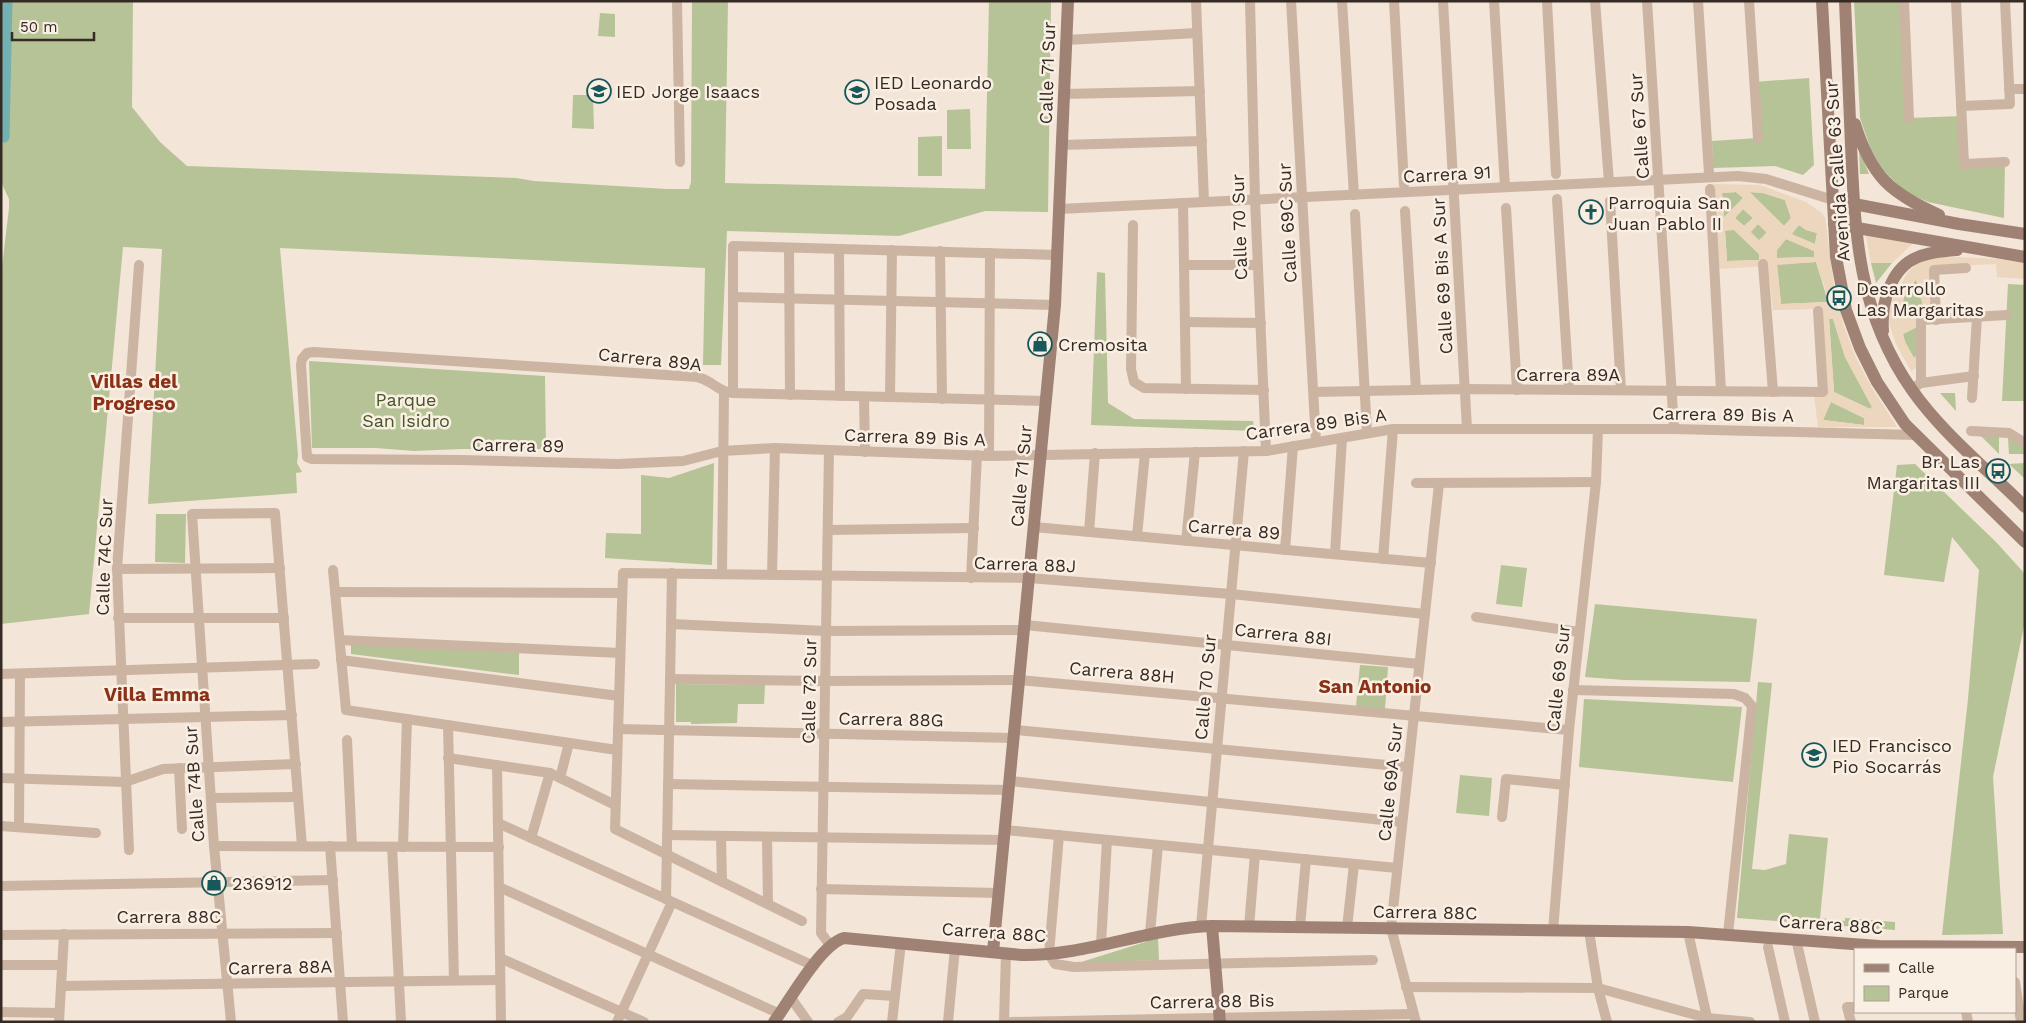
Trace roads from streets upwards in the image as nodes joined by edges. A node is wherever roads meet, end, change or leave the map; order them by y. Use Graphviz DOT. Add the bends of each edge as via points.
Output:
graph roads {
  1 [pos="677,1"];
  2 [pos="1068,1"];
  3 [pos="1196,1"];
  4 [pos="1250,1"];
  5 [pos="1291,1"];
  6 [pos="1342,1"];
  7 [pos="1394,1"];
  8 [pos="1443,1"];
  9 [pos="1494,1"];
  10 [pos="1547,1"];
  11 [pos="1595,1"];
  12 [pos="1646,1"];
  13 [pos="1698,1"];
  14 [pos="1749,1"];
  15 [pos="1822,1"];
  16 [pos="1845,1"];
  17 [pos="1904,1"];
  18 [pos="1956,1"];
  19 [pos="2005,1"];
  20 [pos="1198,33"];
  21 [pos="1066,40"];
  22 [pos="2009,89"];
  23 [pos="2025,89"];
  24 [pos="1200,91"];
  25 [pos="1064,94"];
  26 [pos="1961,106"];
  27 [pos="1850,108"];
  28 [pos="1909,118"];
  29 [pos="1758,138"];
  30 [pos="1202,141"];
  31 [pos="1062,146"];
  32 [pos="680,162"];
  33 [pos="2005,162"];
  34 [pos="1556,174"];
  35 [pos="1709,174"];
  36 [pos="1659,180"];
  37 [pos="1609,182"];
  38 [pos="1404,185"];
  39 [pos="1505,187"];
  40 [pos="1710,189"];
  41 [pos="1453,190"];
  42 [pos="1354,195"];
  43 [pos="1302,197"];
  44 [pos="1255,199"];
  45 [pos="1558,199"];
  46 [pos="1833,200"];
  47 [pos="1610,201"];
  48 [pos="1204,202"];
  49 [pos="1183,203"];
  50 [pos="1854,204"];
  51 [pos="1506,208"];
  52 [pos="1059,209"];
  53 [pos="1405,211"];
  54 [pos="1355,214"];
  55 [pos="1834,224"];
  56 [pos="1958,224"];
  57 [pos="1133,225"];
  58 [pos="1856,228"];
  59 [pos="2025,234"];
  60 [pos="789,248"];
  61 [pos="1973,248"];
  62 [pos="839,249"];
  63 [pos="892,250"];
  64 [pos="940,252"];
  65 [pos="990,253"];
  66 [pos="1057,255"];
  67 [pos="2025,257"];
  68 [pos="1763,264"];
  69 [pos="139,265"];
  70 [pos="1184,265"];
  71 [pos="1258,265"];
  72 [pos="1966,268"];
  73 [pos="734,297"];
  74 [pos="790,299"];
  75 [pos="839,300"];
  76 [pos="891,302"];
  77 [pos="940,303"];
  78 [pos="990,304"];
  79 [pos="1055,305"];
  80 [pos="1818,311"];
  81 [pos="2007,315"];
  82 [pos="1977,317"];
  83 [pos="1936,320"];
  84 [pos="1185,322"];
  85 [pos="1261,323"];
  86 [pos="1884,341"];
  87 [pos="1974,376"];
  88 [pos="1916,386"];
  89 [pos="1186,389"];
  90 [pos="1465,389"];
  91 [pos="1264,390"];
  92 [pos="1416,390"];
  93 [pos="1517,390"];
  94 [pos="1570,390"];
  95 [pos="1621,390"];
  96 [pos="1365,391"];
  97 [pos="1672,391"];
  98 [pos="1721,391"];
  99 [pos="1314,392"];
  100 [pos="1773,392"];
  101 [pos="729,393"];
  102 [pos="790,395"];
  103 [pos="840,396"];
  104 [pos="864,397"];
  105 [pos="890,397"];
  106 [pos="1972,398"];
  107 [pos="942,399"];
  108 [pos="989,400"];
  109 [pos="1046,401"];
  110 [pos="1393,429"];
  111 [pos="1467,429"];
  112 [pos="1598,429"];
  113 [pos="1674,429"];
  114 [pos="1970,431"];
  115 [pos="1367,433"];
  116 [pos="1914,435"];
  117 [pos="1342,438"];
  118 [pos="1316,442"];
  119 [pos="2025,443"];
  120 [pos="1293,446"];
  121 [pos="775,448"];
  122 [pos="829,450"];
  123 [pos="1266,450"];
  124 [pos="722,451"];
  125 [pos="1244,451"];
  126 [pos="865,452"];
  127 [pos="1145,452"];
  128 [pos="1194,452"];
  129 [pos="1095,453"];
  130 [pos="1041,454"];
  131 [pos="976,455"];
  132 [pos="989,456"];
  133 [pos="312,458"];
  134 [pos="1596,482"];
  135 [pos="1416,483"];
  136 [pos="1439,484"];
  137 [pos="2025,507"];
  138 [pos="1034,527"];
  139 [pos="974,528"];
  140 [pos="828,530"];
  141 [pos="1089,532"];
  142 [pos="1137,536"];
  143 [pos="1186,541"];
  144 [pos="2025,542"];
  145 [pos="1236,545"];
  146 [pos="1285,550"];
  147 [pos="1335,554"];
  148 [pos="1383,559"];
  149 [pos="1431,563"];
  150 [pos="280,568"];
  151 [pos="195,569"];
  152 [pos="117,570"];
  153 [pos="334,570"];
  154 [pos="672,573"];
  155 [pos="722,574"];
  156 [pos="772,575"];
  157 [pos="827,575"];
  158 [pos="971,578"];
  159 [pos="1029,578"];
  160 [pos="335,592"];
  161 [pos="622,593"];
  162 [pos="1231,594"];
  163 [pos="1425,614"];
  164 [pos="1476,617"];
  165 [pos="118,618"];
  166 [pos="199,618"];
  167 [pos="284,618"];
  168 [pos="671,624"];
  169 [pos="1024,628"];
  170 [pos="826,631"];
  171 [pos="1579,632"];
  172 [pos="340,640"];
  173 [pos="1227,645"];
  174 [pos="620,654"];
  175 [pos="342,660"];
  176 [pos="315,664"];
  177 [pos="1419,664"];
  178 [pos="288,666"];
  179 [pos="202,668"];
  180 [pos="120,670"];
  181 [pos="1,674"];
  182 [pos="20,674"];
  183 [pos="670,679"];
  184 [pos="1020,680"];
  185 [pos="825,681"];
  186 [pos="1573,690"];
  187 [pos="619,696"];
  188 [pos="1222,697"];
  189 [pos="292,715"];
  190 [pos="1413,716"];
  191 [pos="205,717"];
  192 [pos="122,719"];
  193 [pos="407,719"];
  194 [pos="1,722"];
  195 [pos="20,722"];
  196 [pos="448,725"];
  197 [pos="618,729"];
  198 [pos="669,730"];
  199 [pos="1569,730"];
  200 [pos="824,734"];
  201 [pos="1014,734"];
  202 [pos="348,740"];
  203 [pos="569,743"];
  204 [pos="1217,749"];
  205 [pos="617,750"];
  206 [pos="448,758"];
  207 [pos="296,764"];
  208 [pos="497,765"];
  209 [pos="1408,766"];
  210 [pos="209,767"];
  211 [pos="179,768"];
  212 [pos="550,773"];
  213 [pos="1,778"];
  214 [pos="19,778"];
  215 [pos="560,778"];
  216 [pos="126,782"];
  217 [pos="668,784"];
  218 [pos="1565,785"];
  219 [pos="1009,786"];
  220 [pos="823,787"];
  221 [pos="298,797"];
  222 [pos="211,798"];
  223 [pos="1212,802"];
  224 [pos="616,805"];
  225 [pos="1502,817"];
  226 [pos="1402,822"];
  227 [pos="498,823"];
  228 [pos="1,826"];
  229 [pos="19,827"];
  230 [pos="182,829"];
  231 [pos="96,833"];
  232 [pos="667,835"];
  233 [pos="1005,835"];
  234 [pos="1059,835"];
  235 [pos="721,836"];
  236 [pos="767,837"];
  237 [pos="822,837"];
  238 [pos="531,838"];
  239 [pos="1108,840"];
  240 [pos="1158,845"];
  241 [pos="214,846"];
  242 [pos="302,846"];
  243 [pos="330,846"];
  244 [pos="352,846"];
  245 [pos="392,847"];
  246 [pos="403,847"];
  247 [pos="450,847"];
  248 [pos="499,847"];
  249 [pos="129,850"];
  250 [pos="1208,850"];
  251 [pos="666,854"];
  252 [pos="1255,854"];
  253 [pos="1306,859"];
  254 [pos="1354,864"];
  255 [pos="1397,868"];
  256 [pos="333,880"];
  257 [pos="218,882"];
  258 [pos="722,882"];
  259 [pos="1,886"];
  260 [pos="499,886"];
  261 [pos="822,889"];
  262 [pos="999,893"];
  263 [pos="669,900"];
  264 [pos="768,904"];
  265 [pos="802,921"];
  266 [pos="1207,926"];
  267 [pos="1249,927"];
  268 [pos="1300,927"];
  269 [pos="1346,928"];
  270 [pos="1391,928"];
  271 [pos="1553,931"];
  272 [pos="1589,931"];
  273 [pos="1688,932"];
  274 [pos="337,933"];
  275 [pos="1150,933"];
  276 [pos="64,934"];
  277 [pos="223,934"];
  278 [pos="1728,934"];
  279 [pos="1,935"];
  280 [pos="1796,939"];
  281 [pos="901,942"];
  282 [pos="1101,944"];
  283 [pos="830,945"];
  284 [pos="2025,947"];
  285 [pos="956,948"];
  286 [pos="1768,948"];
  287 [pos="1957,948"];
  288 [pos="2009,948"];
  289 [pos="1000,953"];
  290 [pos="648,954"];
  291 [pos="1050,954"];
  292 [pos="500,958"];
  293 [pos="1373,960"];
  294 [pos="1215,964"];
  295 [pos="1,965"];
  296 [pos="62,965"];
  297 [pos="814,966"];
  298 [pos="454,980"];
  299 [pos="500,980"];
  300 [pos="400,981"];
  301 [pos="340,982"];
  302 [pos="228,984"];
  303 [pos="61,986"];
  304 [pos="1406,986"];
  305 [pos="1598,988"];
  306 [pos="2016,989"];
  307 [pos="895,996"];
  308 [pos="791,998"];
  309 [pos="1851,1007"];
  310 [pos="1,1012"];
  311 [pos="21,1017"];
  312 [pos="619,1017"];
  313 [pos="59,1018"];
  314 [pos="777,1018"];
  315 [pos="1415,1018"];
  316 [pos="1220,1020"];
  317 [pos="1708,1020"];
  318 [pos="231,1022"];
  319 [pos="343,1022"];
  320 [pos="401,1022"];
  321 [pos="501,1022"];
  322 [pos="644,1022"];
  323 [pos="808,1022"];
  324 [pos="838,1022"];
  325 [pos="892,1022"];
  326 [pos="948,1022"];
  327 [pos="1004,1022"];
  328 [pos="1011,1022"];
  329 [pos="1607,1022"];
  330 [pos="1750,1022"];
  331 [pos="1785,1022"];
  332 [pos="1815,1022"];
  333 [pos="1850,1022"];
  334 [pos="2021,1022"];
  1 -- 32 [label="street"];
  2 -- 21 [label="street, Calle 71 Sur"];
  3 -- 20 [label="street"];
  4 -- 44 [label="street, Calle 70 Sur"];
  5 -- 43 [label="street, Calle 69C Sur"];
  6 -- 42 [label="street"];
  7 -- 38 [label="street"];
  8 -- 41 [label="street, Calle 69 Bis A Sur"];
  9 -- 39 [label="street"];
  10 -- 34 [label="street"];
  11 -- 37 [label="street"];
  12 -- 36 [label="street, Calle 67 Sur"];
  13 -- 35 [label="street"];
  14 -- 29 [label="street"];
  15 -- 46 [label="street, Avenida Calle 63 Sur"];
  16 -- 27 [label="street, Avenida Calle 63 Sur"];
  17 -- 28 [label="street"];
  18 -- 26 [label="street"];
  19 -- 22 [label="street"];
  20 -- 21 [label="street"];
  20 -- 24 [label="street"];
  21 -- 25 [label="street, Calle 71 Sur"];
  22 -- 23 [label="street"];
  22 -- 26 [label="street" via="2010,104"];
  24 -- 25 [label="street"];
  24 -- 30 [label="street"];
  25 -- 31 [label="street, Calle 71 Sur"];
  26 -- 33 [label="street" via="1964,164"];
  27 -- 50 [label="street, Avenida Calle 63 Sur"];
  27 -- 56 [label="street" via="1862,147 1879,176 1912,202"];
  30 -- 31 [label="street"];
  30 -- 48 [label="street"];
  31 -- 52 [label="street, Calle 71 Sur"];
  36 -- 37 [label="street, Carrera 91"];
  36 -- 46 [label="street, Carrera 91" via="1753,177"];
  36 -- 97 [label="street, Calle 67 Sur"];
  37 -- 39 [label="street, Carrera 91"];
  39 -- 41 [label="street, Carrera 91"];
  40 -- 98 [label="street"];
  41 -- 42 [label="street, Carrera 91"];
  41 -- 90 [label="street, Calle 69 Bis A Sur"];
  42 -- 43 [label="street, Carrera 91"];
  43 -- 44 [label="street, Carrera 91"];
  43 -- 99 [label="street, Calle 69C Sur"];
  44 -- 48 [label="street, Carrera 91"];
  44 -- 71 [label="street, Calle 70 Sur"];
  45 -- 94 [label="street"];
  46 -- 50 [label="street"];
  46 -- 55 [label="street, Avenida Calle 63 Sur"];
  47 -- 95 [label="street"];
  48 -- 49 [label="street, Carrera 91"];
  49 -- 52 [label="street, Carrera 91"];
  49 -- 70 [label="street"];
  50 -- 56 [label="street"];
  50 -- 58 [label="street, Avenida Calle 63 Sur"];
  51 -- 93 [label="street"];
  52 -- 66 [label="street, Calle 71 Sur"];
  53 -- 92 [label="street"];
  54 -- 96 [label="street"];
  55 -- 58 [label="street"];
  55 -- 116 [label="street, Avenida Calle 63 Sur" via="1840,284 1857,341 1886,398"];
  56 -- 59 [label="street"];
  57 -- 89 [label="street" via="1131,369 1134,382 1144,388"];
  58 -- 61 [label="street"];
  58 -- 86 [label="street, Avenida Calle 63 Sur" via="1867,298"];
  60 -- 62 [label="street"];
  60 -- 73 [label="street" via="734,246"];
  60 -- 74 [label="street"];
  61 -- 67 [label="street"];
  61 -- 86 [label="street" via="1926,254 1910,261 1901,270 1892,282 1883,307"];
  62 -- 63 [label="street"];
  62 -- 75 [label="street"];
  63 -- 64 [label="street"];
  63 -- 76 [label="street"];
  64 -- 65 [label="street"];
  64 -- 77 [label="street"];
  65 -- 66 [label="street"];
  65 -- 78 [label="street"];
  66 -- 79 [label="street, Calle 71 Sur"];
  68 -- 100 [label="street"];
  69 -- 152 [label="street, Calle 74C Sur"];
  70 -- 71 [label="street"];
  70 -- 84 [label="street"];
  71 -- 85 [label="street, Calle 70 Sur"];
  72 -- 83 [label="street" via="1934,270"];
  73 -- 74 [label="street"];
  73 -- 101 [label="street"];
  74 -- 75 [label="street"];
  74 -- 102 [label="street"];
  75 -- 76 [label="street"];
  75 -- 103 [label="street"];
  76 -- 77 [label="street"];
  76 -- 105 [label="street"];
  77 -- 78 [label="street"];
  77 -- 107 [label="street"];
  78 -- 79 [label="street"];
  78 -- 108 [label="street"];
  79 -- 109 [label="street, Calle 71 Sur"];
  80 -- 100 [label="street, Carrera 89A" via="1823,392"];
  81 -- 82 [label="street"];
  82 -- 83 [label="street"];
  82 -- 87 [label="street"];
  83 -- 88 [label="street" via="1921,320"];
  84 -- 85 [label="street"];
  84 -- 89 [label="street"];
  85 -- 91 [label="street, Calle 70 Sur"];
  86 -- 88 [label="street, Avenida Calle 63 Sur"];
  87 -- 88 [label="street"];
  87 -- 106 [label="street"];
  88 -- 137 [label="street, Avenida Calle 63 Sur" via="1932,415"];
  89 -- 91 [label="street"];
  90 -- 92 [label="street, Carrera 89A"];
  90 -- 93 [label="street, Carrera 89A"];
  90 -- 111 [label="street, Calle 69 Bis A Sur"];
  91 -- 123 [label="street, Calle 70 Sur"];
  92 -- 96 [label="street, Carrera 89A"];
  93 -- 94 [label="street, Carrera 89A"];
  94 -- 95 [label="street, Carrera 89A"];
  95 -- 97 [label="street, Carrera 89A"];
  96 -- 99 [label="street, Carrera 89A"];
  96 -- 115 [label="street"];
  97 -- 98 [label="street, Carrera 89A"];
  97 -- 113 [label="street, Calle 67 Sur"];
  98 -- 100 [label="street, Carrera 89A"];
  99 -- 118 [label="street, Calle 69C Sur"];
  101 -- 102 [label="street"];
  101 -- 124 [label="street"];
  101 -- 133 [label="street, Carrera 89A" via="697,377 307,353 301,365 307,457"];
  102 -- 103 [label="street"];
  103 -- 104 [label="street"];
  104 -- 105 [label="street"];
  104 -- 126 [label="street"];
  105 -- 107 [label="street"];
  107 -- 108 [label="street"];
  108 -- 109 [label="street"];
  108 -- 132 [label="street"];
  109 -- 130 [label="street, Calle 71 Sur"];
  110 -- 111 [label="street, Carrera 89 Bis A"];
  110 -- 115 [label="street, Carrera 89 Bis A"];
  110 -- 148 [label="street"];
  111 -- 112 [label="street, Carrera 89 Bis A"];
  112 -- 113 [label="street, Carrera 89 Bis A"];
  112 -- 134 [label="street, Calle 69 Sur"];
  113 -- 116 [label="street, Carrera 89 Bis A"];
  114 -- 119 [label="street" via="2009,433"];
  115 -- 117 [label="street, Carrera 89 Bis A"];
  116 -- 144 [label="street, Avenida Calle 63 Sur"];
  117 -- 118 [label="street, Carrera 89 Bis A"];
  117 -- 147 [label="street"];
  118 -- 120 [label="street, Carrera 89 Bis A"];
  120 -- 123 [label="street, Carrera 89 Bis A"];
  120 -- 146 [label="street"];
  121 -- 122 [label="street, Carrera 89 Bis A"];
  121 -- 124 [label="street, Carrera 89 Bis A"];
  121 -- 156 [label="street"];
  122 -- 126 [label="street, Carrera 89 Bis A"];
  122 -- 140 [label="street, Calle 72 Sur"];
  123 -- 125 [label="street, Carrera 89 Bis A"];
  124 -- 133 [label="street, Carrera 89" via="683,461 617,464"];
  124 -- 155 [label="street"];
  125 -- 128 [label="street, Carrera 89 Bis A"];
  125 -- 145 [label="street, Calle 70 Sur"];
  126 -- 131 [label="street, Carrera 89 Bis A"];
  127 -- 128 [label="street, Carrera 89 Bis A"];
  127 -- 129 [label="street, Carrera 89 Bis A"];
  127 -- 142 [label="street"];
  128 -- 143 [label="street"];
  129 -- 130 [label="street, Carrera 89 Bis A"];
  129 -- 141 [label="street"];
  130 -- 132 [label="street, Carrera 89 Bis A"];
  130 -- 138 [label="street, Calle 71 Sur"];
  131 -- 132 [label="street, Carrera 89 Bis A"];
  131 -- 139 [label="street"];
  134 -- 136 [label="street"];
  134 -- 171 [label="street, Calle 69 Sur"];
  135 -- 136 [label="street"];
  136 -- 149 [label="street, Calle 69A Sur"];
  138 -- 141 [label="street, Carrera 89"];
  138 -- 159 [label="street, Calle 71 Sur"];
  139 -- 140 [label="street"];
  139 -- 158 [label="street"];
  140 -- 157 [label="street, Calle 72 Sur"];
  141 -- 142 [label="street, Carrera 89"];
  142 -- 143 [label="street, Carrera 89"];
  143 -- 145 [label="street, Carrera 89"];
  145 -- 146 [label="street, Carrera 89"];
  145 -- 162 [label="street, Calle 70 Sur"];
  146 -- 147 [label="street, Carrera 89"];
  147 -- 148 [label="street, Carrera 89"];
  148 -- 149 [label="street, Carrera 89"];
  149 -- 163 [label="street, Calle 69A Sur"];
  150 -- 151 [label="street"];
  150 -- 151 [label="street, Calle 74B Sur" via="275,513 192,514"];
  150 -- 167 [label="street"];
  151 -- 152 [label="street"];
  151 -- 166 [label="street, Calle 74B Sur"];
  152 -- 165 [label="street, Calle 74C Sur"];
  153 -- 160 [label="street"];
  154 -- 155 [label="street, Carrera 88J"];
  154 -- 161 [label="street, Carrera 88J" via="623,573"];
  154 -- 168 [label="street"];
  155 -- 156 [label="street, Carrera 88J"];
  156 -- 157 [label="street, Carrera 88J"];
  157 -- 158 [label="street, Carrera 88J"];
  157 -- 170 [label="street, Calle 72 Sur"];
  158 -- 159 [label="street, Carrera 88J"];
  159 -- 162 [label="street, Carrera 88J"];
  159 -- 169 [label="street, Calle 71 Sur"];
  160 -- 161 [label="street"];
  160 -- 172 [label="street"];
  161 -- 174 [label="street"];
  162 -- 163 [label="street, Carrera 88J"];
  162 -- 173 [label="street, Calle 70 Sur"];
  163 -- 177 [label="street, Calle 69A Sur"];
  164 -- 171 [label="street"];
  165 -- 166 [label="street"];
  165 -- 180 [label="street, Calle 74C Sur"];
  166 -- 167 [label="street"];
  166 -- 179 [label="street, Calle 74B Sur"];
  167 -- 178 [label="street"];
  168 -- 170 [label="street, Carrera 88I"];
  168 -- 183 [label="street"];
  169 -- 170 [label="street, Carrera 88I"];
  169 -- 173 [label="street, Carrera 88I"];
  169 -- 184 [label="street, Calle 71 Sur"];
  170 -- 185 [label="street, Calle 72 Sur"];
  171 -- 186 [label="street, Calle 69 Sur"];
  172 -- 174 [label="street"];
  172 -- 175 [label="street"];
  173 -- 177 [label="street, Carrera 88I"];
  173 -- 188 [label="street, Calle 70 Sur"];
  174 -- 187 [label="street"];
  175 -- 187 [label="street"];
  175 -- 193 [label="street" via="346,710"];
  176 -- 178 [label="street"];
  177 -- 190 [label="street, Calle 69A Sur"];
  178 -- 179 [label="street"];
  178 -- 189 [label="street"];
  179 -- 180 [label="street"];
  179 -- 191 [label="street, Calle 74B Sur"];
  180 -- 182 [label="street"];
  180 -- 192 [label="street, Calle 74C Sur"];
  181 -- 182 [label="street"];
  182 -- 195 [label="street"];
  183 -- 185 [label="street, Carrera 88H"];
  183 -- 198 [label="street"];
  184 -- 185 [label="street, Carrera 88H"];
  184 -- 188 [label="street, Carrera 88H"];
  184 -- 201 [label="street, Calle 71 Sur"];
  185 -- 200 [label="street, Calle 72 Sur"];
  186 -- 199 [label="street, Calle 69 Sur"];
  186 -- 278 [label="street" via="1714,692 1745,698 1752,706"];
  187 -- 197 [label="street"];
  188 -- 190 [label="street, Carrera 88H"];
  188 -- 204 [label="street, Calle 70 Sur"];
  189 -- 191 [label="street"];
  189 -- 207 [label="street"];
  190 -- 199 [label="street, Carrera 88H"];
  190 -- 209 [label="street, Calle 69A Sur"];
  191 -- 192 [label="street"];
  191 -- 210 [label="street, Calle 74B Sur"];
  192 -- 195 [label="street"];
  192 -- 216 [label="street, Calle 74C Sur"];
  193 -- 196 [label="street"];
  193 -- 246 [label="street"];
  194 -- 195 [label="street"];
  195 -- 214 [label="street"];
  196 -- 203 [label="street"];
  196 -- 206 [label="street"];
  197 -- 198 [label="street, Carrera 88G"];
  197 -- 205 [label="street"];
  198 -- 200 [label="street, Carrera 88G"];
  198 -- 217 [label="street"];
  199 -- 218 [label="street, Calle 69 Sur"];
  200 -- 201 [label="street, Carrera 88G"];
  200 -- 220 [label="street, Calle 72 Sur"];
  201 -- 204 [label="street, Carrera 88G"];
  201 -- 219 [label="street, Calle 71 Sur"];
  202 -- 244 [label="street"];
  203 -- 205 [label="street"];
  203 -- 215 [label="street"];
  204 -- 209 [label="street, Carrera 88G"];
  204 -- 223 [label="street, Calle 70 Sur"];
  205 -- 224 [label="street"];
  206 -- 208 [label="street"];
  206 -- 247 [label="street"];
  207 -- 210 [label="street"];
  207 -- 221 [label="street"];
  208 -- 212 [label="street"];
  208 -- 227 [label="street"];
  209 -- 226 [label="street, Calle 69A Sur"];
  210 -- 211 [label="street"];
  210 -- 222 [label="street, Calle 74B Sur"];
  211 -- 216 [label="street" via="163,769"];
  211 -- 230 [label="street"];
  212 -- 215 [label="street"];
  212 -- 238 [label="street"];
  213 -- 214 [label="street"];
  214 -- 216 [label="street"];
  214 -- 229 [label="street"];
  215 -- 224 [label="street"];
  216 -- 249 [label="street, Calle 74C Sur"];
  217 -- 220 [label="street"];
  217 -- 232 [label="street"];
  218 -- 225 [label="street" via="1506,780"];
  218 -- 271 [label="street, Calle 69 Sur"];
  219 -- 220 [label="street"];
  219 -- 223 [label="street"];
  219 -- 233 [label="street, Calle 71 Sur"];
  220 -- 237 [label="street, Calle 72 Sur"];
  221 -- 222 [label="street"];
  221 -- 242 [label="street"];
  222 -- 241 [label="street, Calle 74B Sur"];
  223 -- 226 [label="street"];
  223 -- 250 [label="street, Calle 70 Sur"];
  224 -- 251 [label="street" via="615,829"];
  226 -- 255 [label="street, Calle 69A Sur"];
  227 -- 238 [label="street"];
  227 -- 248 [label="street"];
  228 -- 229 [label="street"];
  229 -- 231 [label="street"];
  232 -- 235 [label="street"];
  232 -- 251 [label="street"];
  233 -- 234 [label="street"];
  233 -- 237 [label="street"];
  233 -- 262 [label="street, Calle 71 Sur"];
  234 -- 239 [label="street"];
  234 -- 291 [label="street"];
  235 -- 236 [label="street"];
  235 -- 258 [label="street"];
  236 -- 237 [label="street"];
  236 -- 264 [label="street"];
  237 -- 261 [label="street, Calle 72 Sur"];
  238 -- 263 [label="street"];
  239 -- 240 [label="street"];
  239 -- 282 [label="street"];
  240 -- 250 [label="street"];
  240 -- 275 [label="street"];
  241 -- 242 [label="street"];
  241 -- 257 [label="street, Calle 74B Sur"];
  242 -- 243 [label="street"];
  243 -- 244 [label="street"];
  243 -- 256 [label="street"];
  244 -- 245 [label="street"];
  245 -- 246 [label="street"];
  245 -- 300 [label="street"];
  246 -- 247 [label="street"];
  247 -- 248 [label="street"];
  247 -- 298 [label="street"];
  248 -- 260 [label="street"];
  250 -- 252 [label="street"];
  250 -- 266 [label="street, Calle 70 Sur"];
  251 -- 258 [label="street"];
  251 -- 263 [label="street"];
  252 -- 253 [label="street"];
  252 -- 267 [label="street"];
  253 -- 254 [label="street"];
  253 -- 268 [label="street"];
  254 -- 255 [label="street"];
  254 -- 269 [label="street"];
  255 -- 270 [label="street, Calle 69A Sur"];
  256 -- 257 [label="street"];
  256 -- 274 [label="street"];
  257 -- 259 [label="street"];
  257 -- 277 [label="street, Calle 74B Sur"];
  258 -- 264 [label="street"];
  260 -- 290 [label="street"];
  260 -- 292 [label="street"];
  261 -- 262 [label="street"];
  261 -- 283 [label="street, Calle 72 Sur" via="821,933"];
  262 -- 289 [label="street, Calle 71 Sur"];
  263 -- 290 [label="street"];
  263 -- 297 [label="street"];
  264 -- 265 [label="street"];
  266 -- 267 [label="street, Carrera 88C"];
  266 -- 275 [label="street, Carrera 88C"];
  266 -- 294 [label="street, Calle 70 Sur"];
  267 -- 268 [label="street, Carrera 88C"];
  268 -- 269 [label="street, Carrera 88C"];
  269 -- 270 [label="street, Carrera 88C"];
  270 -- 271 [label="street, Carrera 88C"];
  270 -- 304 [label="street, Calle 69A Sur"];
  271 -- 272 [label="street, Carrera 88C"];
  272 -- 273 [label="street, Carrera 88C"];
  272 -- 305 [label="street"];
  273 -- 278 [label="street, Carrera 88C"];
  273 -- 317 [label="street"];
  274 -- 277 [label="street, Carrera 88C"];
  274 -- 301 [label="street"];
  275 -- 282 [label="street, Carrera 88C"];
  276 -- 277 [label="street, Carrera 88C"];
  276 -- 279 [label="street, Carrera 88C"];
  276 -- 296 [label="street"];
  277 -- 302 [label="street, Calle 74B Sur"];
  278 -- 280 [label="street, Carrera 88C"];
  280 -- 287 [label="street, Carrera 88C"];
  280 -- 332 [label="street"];
  281 -- 283 [label="street, Carrera 88C" via="853,937"];
  281 -- 285 [label="street, Carrera 88C"];
  281 -- 307 [label="street"];
  282 -- 291 [label="street, Carrera 88C"];
  283 -- 297 [label="street"];
  284 -- 288 [label="street, Carrera 88C"];
  285 -- 289 [label="street, Carrera 88C"];
  285 -- 326 [label="street"];
  286 -- 331 [label="street"];
  287 -- 288 [label="street, Carrera 88C"];
  289 -- 291 [label="street, Carrera 88C"];
  289 -- 327 [label="street, Calle 71 Sur"];
  290 -- 312 [label="street"];
  290 -- 314 [label="street"];
  291 -- 294 [label="street" via="1054,964 1074,967"];
  292 -- 299 [label="street"];
  292 -- 312 [label="street"];
  293 -- 294 [label="street"];
  294 -- 316 [label="street, Calle 70 Sur"];
  295 -- 296 [label="street"];
  296 -- 303 [label="street"];
  297 -- 308 [label="street"];
  298 -- 299 [label="street, Carrera 88A"];
  298 -- 300 [label="street, Carrera 88A"];
  299 -- 321 [label="street"];
  300 -- 301 [label="street, Carrera 88A"];
  300 -- 320 [label="street"];
  301 -- 302 [label="street, Carrera 88A"];
  301 -- 319 [label="street"];
  302 -- 303 [label="street, Carrera 88A"];
  302 -- 318 [label="street, Calle 74B Sur"];
  303 -- 313 [label="street"];
  304 -- 305 [label="street"];
  304 -- 315 [label="street, Calle 69A Sur"];
  305 -- 317 [label="street"];
  305 -- 329 [label="street"];
  306 -- 334 [label="street"];
  307 -- 324 [label="street" via="863,994 847,1018"];
  307 -- 325 [label="street"];
  308 -- 314 [label="street"];
  308 -- 323 [label="street"];
  309 -- 333 [label="street"];
  310 -- 311 [label="street"];
  311 -- 313 [label="street"];
  312 -- 322 [label="street"];
  315 -- 316 [label="street, Carrera 88 Bis"];
  316 -- 328 [label="street, Carrera 88 Bis"];
  317 -- 330 [label="street"];
}
